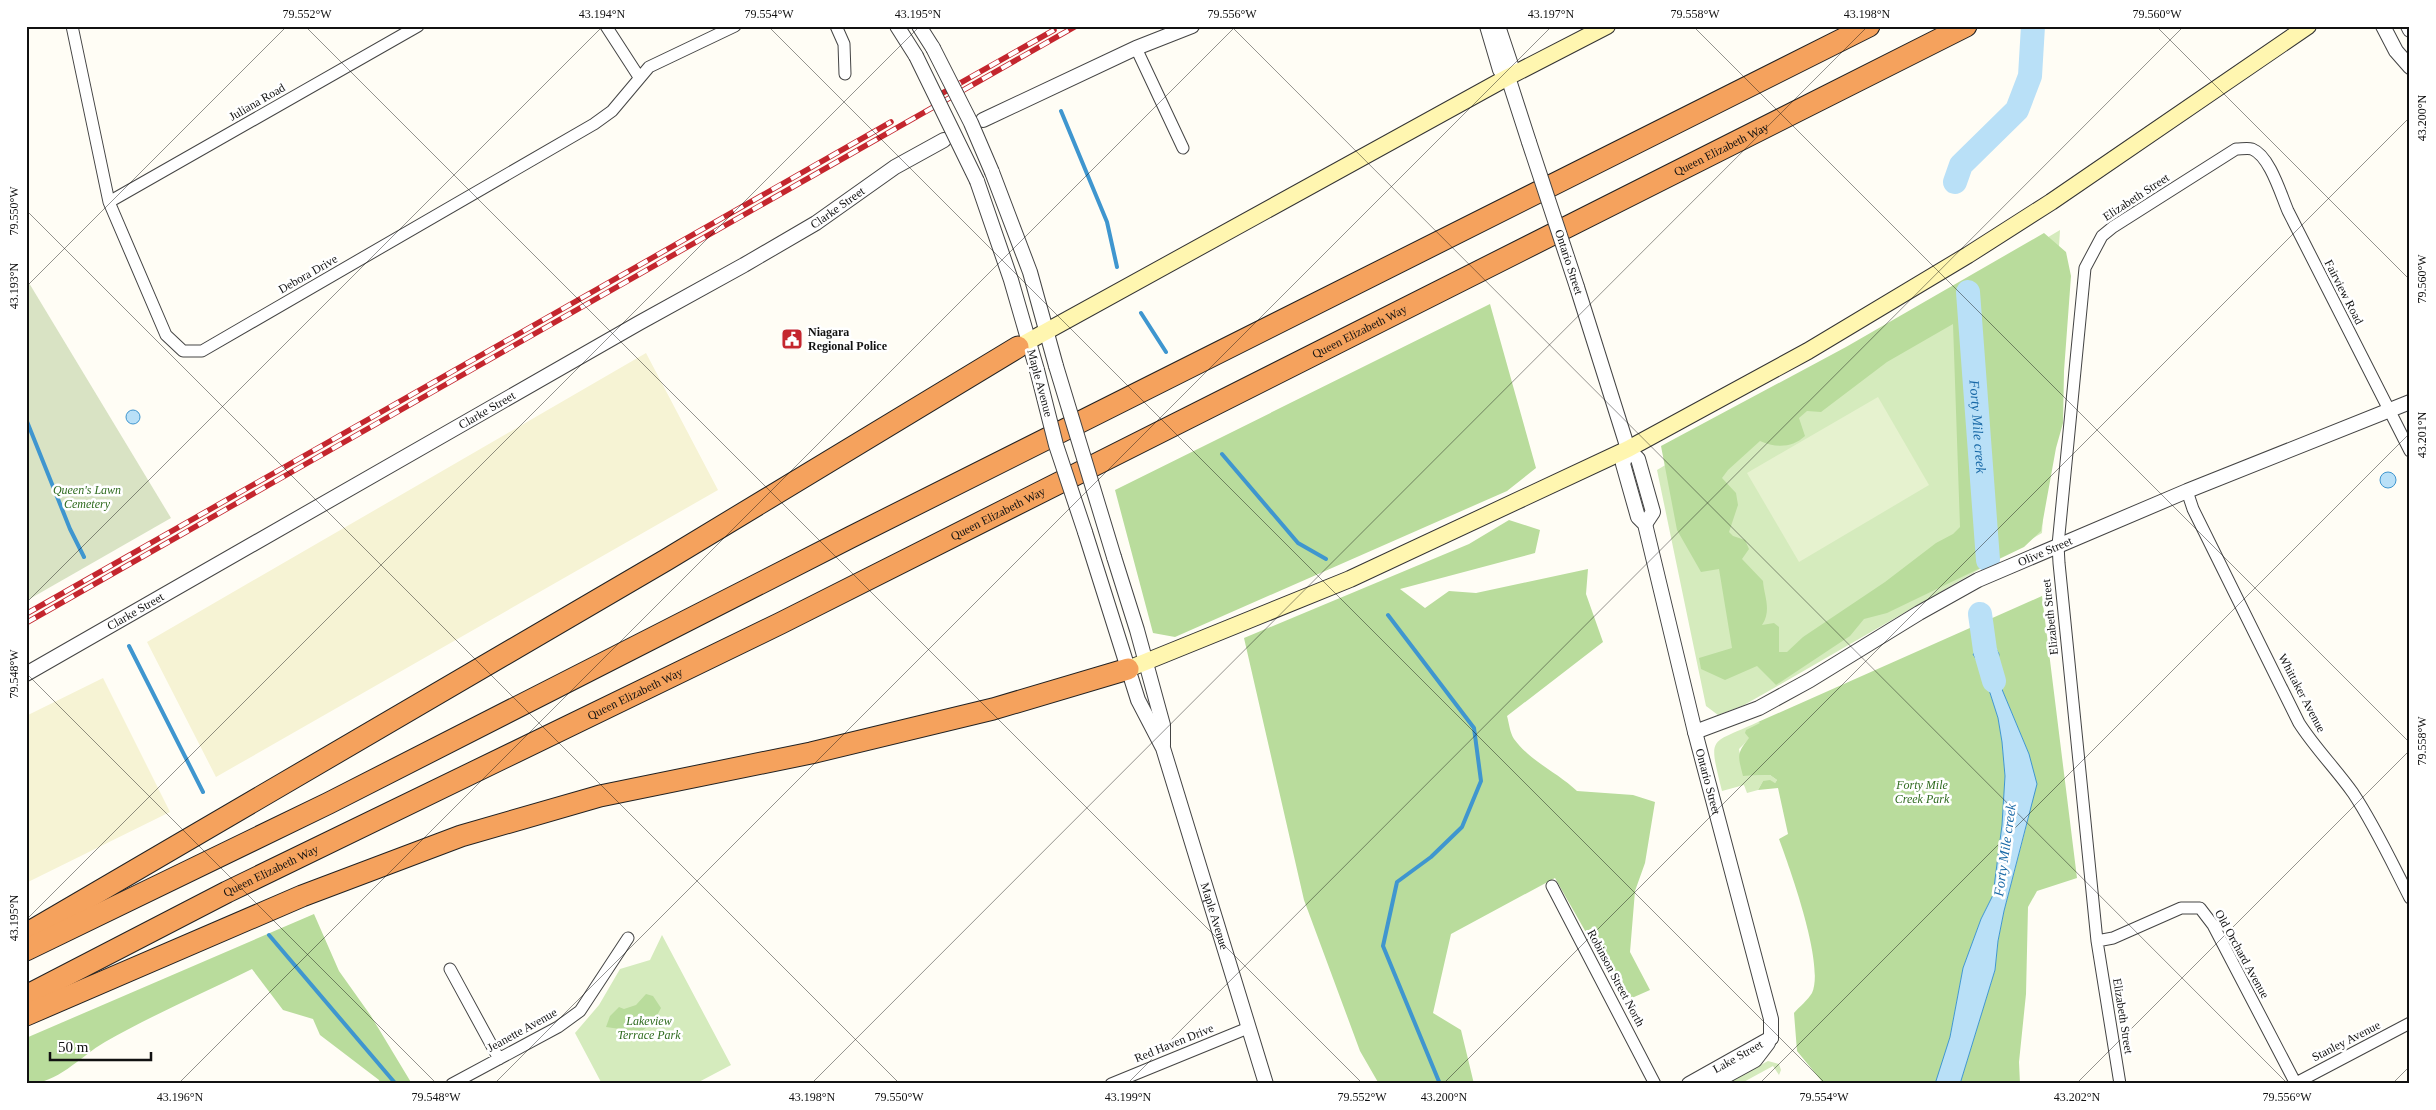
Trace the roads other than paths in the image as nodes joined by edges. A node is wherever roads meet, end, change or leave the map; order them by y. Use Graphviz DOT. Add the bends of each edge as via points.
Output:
graph roads {
  1 [pos="72,26"];
  2 [pos="418,26"];
  3 [pos="606,26"];
  4 [pos="735,26"];
  5 [pos="836,26"];
  6 [pos="897,26"];
  7 [pos="919,26"];
  8 [pos="1192,26"];
  9 [pos="1487,26"];
  10 [pos="1498,26"];
  11 [pos="1607,26"];
  12 [pos="1869,26"];
  13 [pos="1966,26"];
  14 [pos="2308,26"];
  15 [pos="2383,26"];
  16 [pos="2408,26"];
  17 [pos="2410,30"];
  18 [pos="1136,48"];
  19 [pos="2410,67"];
  20 [pos="845,74"];
  21 [pos="1508,77"];
  22 [pos="639,78"];
  23 [pos="983,120"];
  24 [pos="944,140"];
  25 [pos="1183,148"];
  26 [pos="2252,149"];
  27 [pos="109,202"];
  28 [pos="1047,330"];
  29 [pos="1023,343"];
  30 [pos="2410,402"];
  31 [pos="2388,409"];
  32 [pos="1628,449"];
  33 [pos="2410,451"];
  34 [pos="2187,491"];
  35 [pos="2058,545"];
  36 [pos="1137,665"];
  37 [pos="26,674"];
  38 [pos="1695,732"];
  39 [pos="1163,748"];
  40 [pos="1552,886"];
  41 [pos="2410,898"];
  42 [pos="26,934"];
  43 [pos="628,938"];
  44 [pos="2097,941"];
  45 [pos="26,950"];
  46 [pos="450,969"];
  47 [pos="26,996"];
  48 [pos="26,1015"];
  49 [pos="2410,1023"];
  50 [pos="1248,1028"];
  51 [pos="1772,1038"];
  52 [pos="498,1058"];
  53 [pos="2296,1083"];
  54 [pos="452,1084"];
  55 [pos="1111,1084"];
  56 [pos="1266,1084"];
  57 [pos="1655,1084"];
  58 [pos="1689,1084"];
  59 [pos="1711,1084"];
  60 [pos="2120,1084"];
  1 -- 27 [label="street, Debora Drive"];
  2 -- 27 [label="street, Juliana Road"];
  3 -- 22 [label="street"];
  4 -- 22 [label="street, Debora Drive" via="649,68"];
  5 -- 20 [label="street" via="844,44"];
  6 -- 29 [label="street, Maple Avenue, bridge" via="916,56 977,181"];
  7 -- 28 [label="street, Maple Avenue, bridge" via="971,123 992,172 1030,272"];
  8 -- 18 [label="street"];
  9 -- 21 [label="street, Ontario Street" via="1500,70"];
  10 -- 21 [label="street, Ontario Street" via="1510,64"];
  11 -- 21 [label="main road"];
  12 -- 45 [label="highway" via="328,803"];
  13 -- 47 [label="highway, Queen Elizabeth Way" via="807,610 227,892"];
  14 -- 32 [label="main road" via="1968,255 1808,351"];
  15 -- 19 [label="street" via="2396,51"];
  16 -- 17 [label="street"];
  18 -- 23 [label="street"];
  18 -- 25 [label="street"];
  21 -- 28 [label="main road"];
  21 -- 32 [label="street, Ontario Street, bridge"];
  22 -- 27 [label="street, Debora Drive" via="612,111 594,124 202,352 183,351 166,335"];
  24 -- 37 [label="street, Clarke Street" via="895,166 816,222 752,260"];
  26 -- 31 [label="street, Fairview Road" via="2264,158"];
  26 -- 35 [label="street, Elizabeth Street" via="2236,149 2113,227 2102,236 2085,268"];
  28 -- 29 [label="main road"];
  28 -- 36 [label="street, Maple Avenue, bridge" via="1114,557"];
  29 -- 36 [label="street, Maple Avenue, bridge" via="1037,370 1056,445 1095,565"];
  29 -- 42 [label="highway" via="666,560"];
  30 -- 31 [label="street, Olive Street"];
  31 -- 33 [label="street, Fairview Road"];
  31 -- 34 [label="street, Olive Street"];
  32 -- 36 [label="main road" via="1350,579"];
  32 -- 38 [label="street, Ontario Street" via="1623,464 1638,517 1645,524"];
  34 -- 35 [label="street, Olive Street"];
  34 -- 41 [label="street, Whittaker Avenue" via="2300,723 2366,813"];
  35 -- 38 [label="street, Olive Street" via="1978,580 1759,708"];
  35 -- 44 [label="street, Elizabeth Street"];
  36 -- 39 [label="street, Maple Avenue" via="1163,725"];
  36 -- 39 [label="street, Maple Avenue" via="1138,700"];
  36 -- 48 [label="highway" via="993,709 811,753 600,796 461,836 302,896"];
  38 -- 51 [label="street, Ontario Street" via="1771,1019"];
  39 -- 50 [label="street, Maple Avenue"];
  40 -- 57 [label="street, Robinson Street North"];
  43 -- 52 [label="street, Jeanette Avenue" via="580,1011 558,1027"];
  44 -- 53 [label="street, Old Orchard Avenue" via="2113,938 2181,908 2200,908 2213,925"];
  44 -- 60 [label="street, Elizabeth Street"];
  46 -- 52 [label="street"];
  49 -- 53 [label="street, Stanley Avenue"];
  50 -- 55 [label="street, Red Haven Drive"];
  50 -- 56 [label="street, Maple Avenue"];
  51 -- 58 [label="street, Lake Street"];
  51 -- 59 [label="street, Lake Street" via="1755,1060"];
  52 -- 54 [label="street, Jeanette Avenue"];
}
